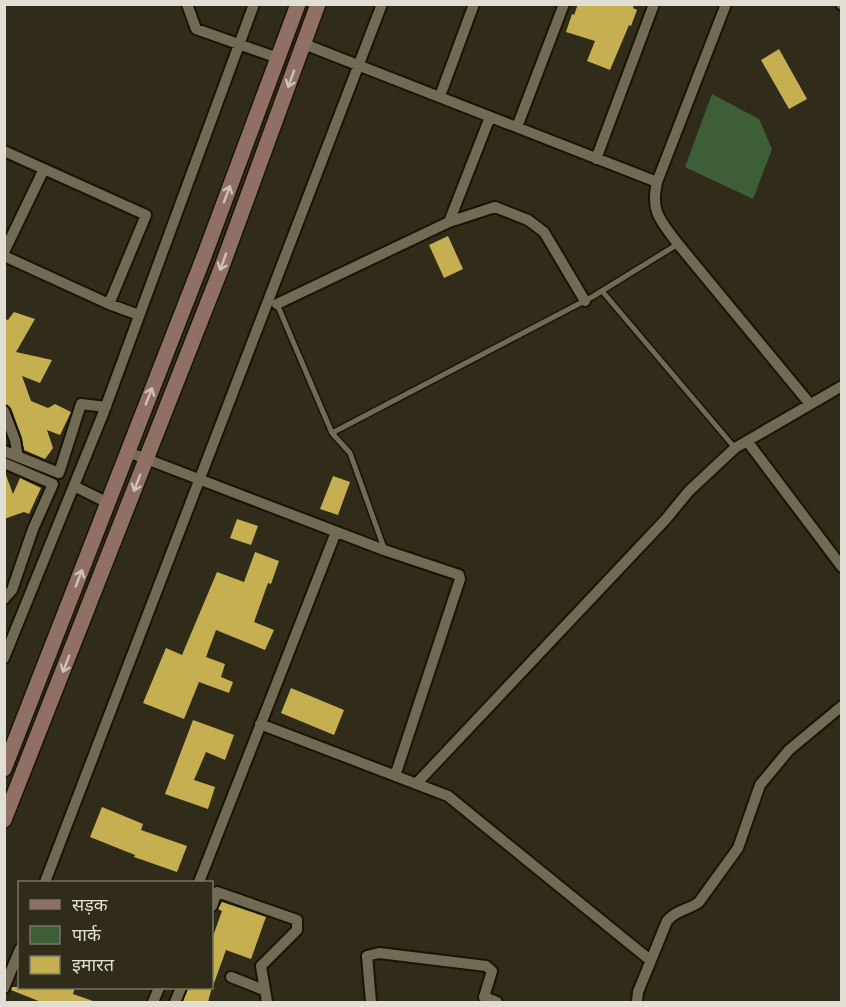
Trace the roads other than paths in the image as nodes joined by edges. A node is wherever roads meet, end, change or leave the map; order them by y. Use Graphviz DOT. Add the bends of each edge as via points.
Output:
graph roads {
  1 [pos="187,4"];
  2 [pos="254,4"];
  3 [pos="298,4"];
  4 [pos="318,4"];
  5 [pos="382,4"];
  6 [pos="474,4"];
  7 [pos="564,4"];
  8 [pos="654,4"];
  9 [pos="726,4"];
  10 [pos="239,43"];
  11 [pos="304,44"];
  12 [pos="278,58"];
  13 [pos="359,66"];
  14 [pos="440,96"];
  15 [pos="490,117"];
  16 [pos="517,127"];
  17 [pos="4,151"];
  18 [pos="596,159"];
  19 [pos="44,169"];
  20 [pos="657,182"];
  21 [pos="449,222"];
  22 [pos="678,244"];
  23 [pos="4,252"];
  24 [pos="4,256"];
  25 [pos="602,291"];
  26 [pos="272,292"];
  27 [pos="585,301"];
  28 [pos="109,304"];
  29 [pos="277,304"];
  30 [pos="139,315"];
  31 [pos="842,386"];
  32 [pos="810,404"];
  33 [pos="106,406"];
  34 [pos="4,411"];
  35 [pos="332,433"];
  36 [pos="747,441"];
  37 [pos="735,448"];
  38 [pos="4,451"];
  39 [pos="128,452"];
  40 [pos="18,457"];
  41 [pos="146,460"];
  42 [pos="4,463"];
  43 [pos="200,480"];
  44 [pos="74,486"];
  45 [pos="108,503"];
  46 [pos="33,529"];
  47 [pos="336,532"];
  48 [pos="54,536"];
  49 [pos="384,550"];
  50 [pos="24,557"];
  51 [pos="42,564"];
  52 [pos="842,567"];
  53 [pos="4,599"];
  54 [pos="4,658"];
  55 [pos="842,706"];
  56 [pos="260,724"];
  57 [pos="4,769"];
  58 [pos="395,776"];
  59 [pos="416,784"];
  60 [pos="4,820"];
  61 [pos="45,881"];
  62 [pos="199,881"];
  63 [pos="214,891"];
  64 [pos="18,954"];
  65 [pos="650,960"];
  66 [pos="231,977"];
  67 [pos="4,988"];
  68 [pos="264,990"];
  69 [pos="267,1002"];
  70 [pos="372,1002"];
  71 [pos="497,1002"];
  72 [pos="637,1002"];
  1 -- 10 [label="street" via="196,29"];
  2 -- 10 [label="street"];
  3 -- 12 [label="street"];
  4 -- 11 [label="street"];
  5 -- 13 [label="street"];
  6 -- 14 [label="street"];
  7 -- 16 [label="street"];
  8 -- 18 [label="street"];
  9 -- 20 [label="street"];
  10 -- 12 [label="street"];
  10 -- 30 [label="street"];
  11 -- 13 [label="street"];
  11 -- 41 [label="street, one-way"];
  39 -- 12 [label="street, one-way"];
  13 -- 14 [label="street"];
  13 -- 26 [label="street"];
  14 -- 15 [label="street"];
  15 -- 16 [label="street"];
  15 -- 21 [label="street"];
  16 -- 18 [label="street"];
  17 -- 19 [label="street"];
  18 -- 20 [label="street"];
  19 -- 23 [label="street"];
  19 -- 28 [label="street" via="146,215"];
  20 -- 22 [label="street" via="653,198 656,212"];
  21 -- 27 [label="street" via="495,207 528,220 544,232"];
  21 -- 29 [label="street"];
  22 -- 25 [label="lane"];
  22 -- 32 [label="street"];
  24 -- 28 [label="street"];
  25 -- 27 [label="lane"];
  25 -- 37 [label="lane"];
  26 -- 29 [label="lane"];
  26 -- 43 [label="street"];
  27 -- 35 [label="lane"];
  28 -- 30 [label="street"];
  29 -- 35 [label="lane"];
  30 -- 33 [label="street"];
  31 -- 32 [label="street"];
  32 -- 36 [label="street"];
  33 -- 40 [label="street" via="81,404 59,473"];
  33 -- 44 [label="street"];
  34 -- 40 [label="street"];
  35 -- 49 [label="lane" via="350,453"];
  36 -- 37 [label="street"];
  36 -- 52 [label="street"];
  37 -- 59 [label="street" via="690,491"];
  38 -- 40 [label="street"];
  39 -- 41 [label="street"];
  39 -- 45 [label="street"];
  41 -- 43 [label="street"];
  41 -- 60 [label="street, one-way"];
  42 -- 46 [label="street" via="53,484"];
  43 -- 47 [label="street"];
  43 -- 61 [label="street"];
  44 -- 45 [label="street"];
  44 -- 48 [label="street"];
  57 -- 45 [label="street, one-way"];
  46 -- 48 [label="street"];
  46 -- 50 [label="street"];
  47 -- 49 [label="street"];
  47 -- 56 [label="street"];
  48 -- 51 [label="street"];
  49 -- 58 [label="street" via="456,574 460,579"];
  50 -- 51 [label="street"];
  50 -- 53 [label="street" via="12,590"];
  51 -- 54 [label="street"];
  55 -- 65 [label="street" via="789,750 760,786 738,848 699,902 675,912 667,921"];
  56 -- 58 [label="street"];
  56 -- 62 [label="street"];
  58 -- 59 [label="street"];
  59 -- 65 [label="street" via="448,796"];
  63 -- 68 [label="street" via="297,920 297,930 261,966"];
  64 -- 67 [label="street"];
  65 -- 72 [label="street"];
  66 -- 68 [label="street"];
  68 -- 69 [label="street"];
  70 -- 71 [label="street" via="367,956 379,953 486,966 492,971 484,997"];
}
